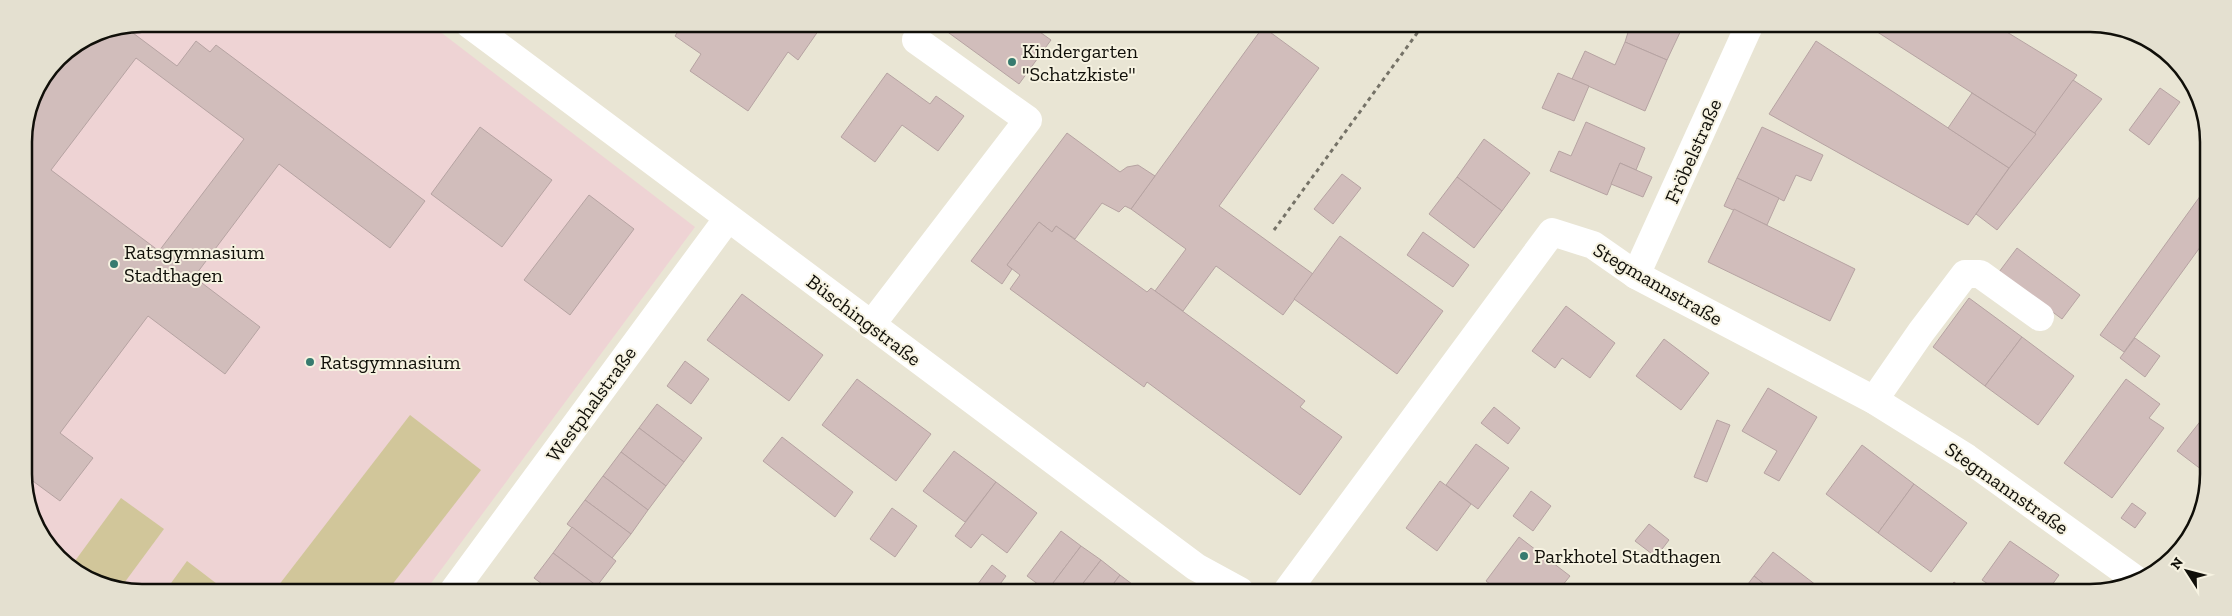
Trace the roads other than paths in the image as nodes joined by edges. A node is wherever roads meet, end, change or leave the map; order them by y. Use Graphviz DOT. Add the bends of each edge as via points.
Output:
graph roads {
  1 [pos="1746,32"];
  2 [pos="499,33"];
  3 [pos="916,40"];
  4 [pos="728,218"];
  5 [pos="1636,275"];
  6 [pos="2040,317"];
  7 [pos="871,326"];
  8 [pos="1874,400"];
  9 [pos="2130,575"];
  10 [pos="1226,583"];
  11 [pos="1293,583"];
  12 [pos="459,584"];
  1 -- 5 [label="street, Fröbelstraße"];
  2 -- 4 [label="street, Büschingstraße"];
  3 -- 7 [label="street" via="1028,120"];
  4 -- 7 [label="street, Büschingstraße"];
  4 -- 12 [label="street, Westphalstraße"];
  5 -- 8 [label="street, Stegmannstraße"];
  5 -- 11 [label="street, Stegmannstraße" via="1593,245 1552,232"];
  6 -- 8 [label="street" via="1980,274 1965,274"];
  7 -- 10 [label="street, Büschingstraße" via="1196,567"];
  8 -- 9 [label="street, Stegmannstraße" via="1967,458"];
}
